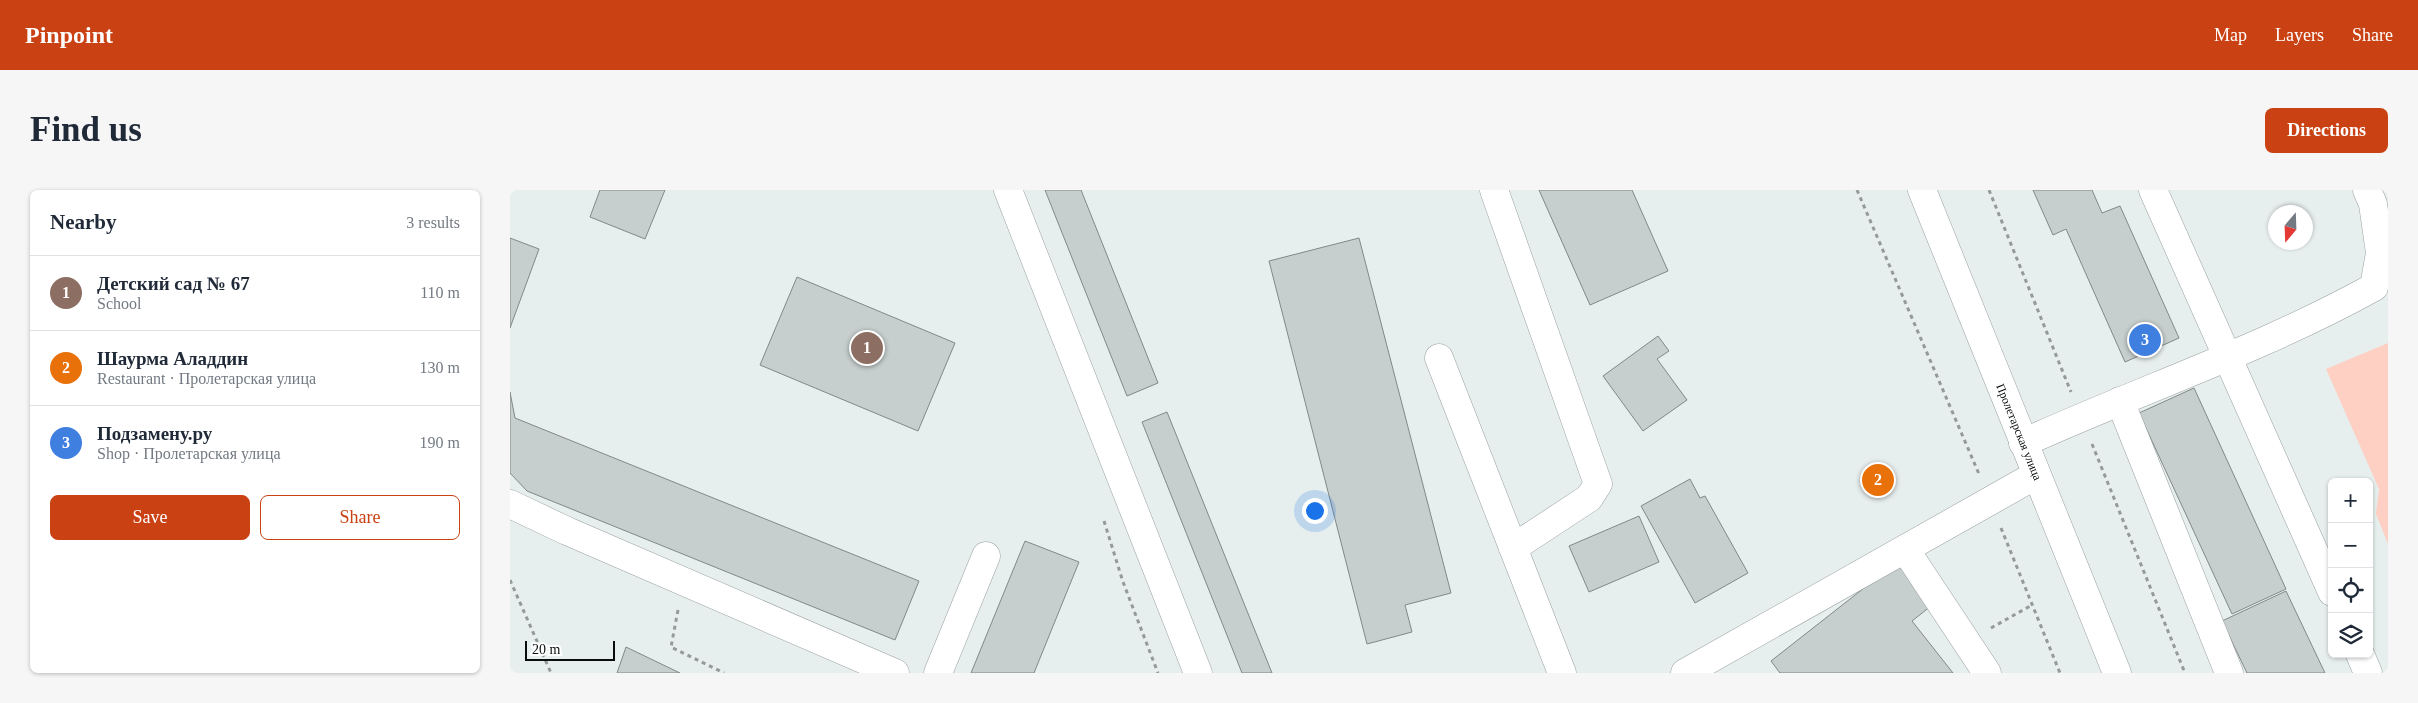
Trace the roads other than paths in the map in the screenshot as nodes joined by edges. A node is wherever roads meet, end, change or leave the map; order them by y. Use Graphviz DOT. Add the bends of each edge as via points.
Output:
graph roads {
  1 [pos="1008,190"];
  2 [pos="1494,190"];
  3 [pos="1922,190"];
  4 [pos="2153,190"];
  5 [pos="2367,190"];
  6 [pos="2228,357"];
  7 [pos="1439,358"];
  8 [pos="2120,401"];
  9 [pos="2023,443"];
  10 [pos="2036,475"];
  11 [pos="510,504"];
  12 [pos="1513,548"];
  13 [pos="1906,549"];
  14 [pos="986,556"];
  15 [pos="2328,583"];
  16 [pos="2362,658"];
  17 [pos="895,673"];
  18 [pos="938,673"];
  19 [pos="1198,673"];
  20 [pos="1562,673"];
  21 [pos="1685,673"];
  22 [pos="1987,673"];
  23 [pos="2117,673"];
  24 [pos="2229,673"];
  25 [pos="2368,673"];
  1 -- 19 [label="street"];
  2 -- 12 [label="street" via="1598,484 1589,498"];
  3 -- 9 [label="street, Пролетарская улица"];
  4 -- 6 [label="street"];
  5 -- 6 [label="street" via="2373,204 2380,253 2374,287 2330,312"];
  6 -- 8 [label="street"];
  6 -- 15 [label="street"];
  7 -- 12 [label="street"];
  8 -- 9 [label="street"];
  8 -- 24 [label="street"];
  9 -- 10 [label="street, Пролетарская улица"];
  10 -- 13 [label="street"];
  10 -- 23 [label="street, Пролетарская улица"];
  11 -- 17 [label="street"];
  12 -- 20 [label="street"];
  13 -- 21 [label="street"];
  13 -- 22 [label="street"];
  14 -- 18 [label="street"];
  16 -- 25 [label="street"];
}
